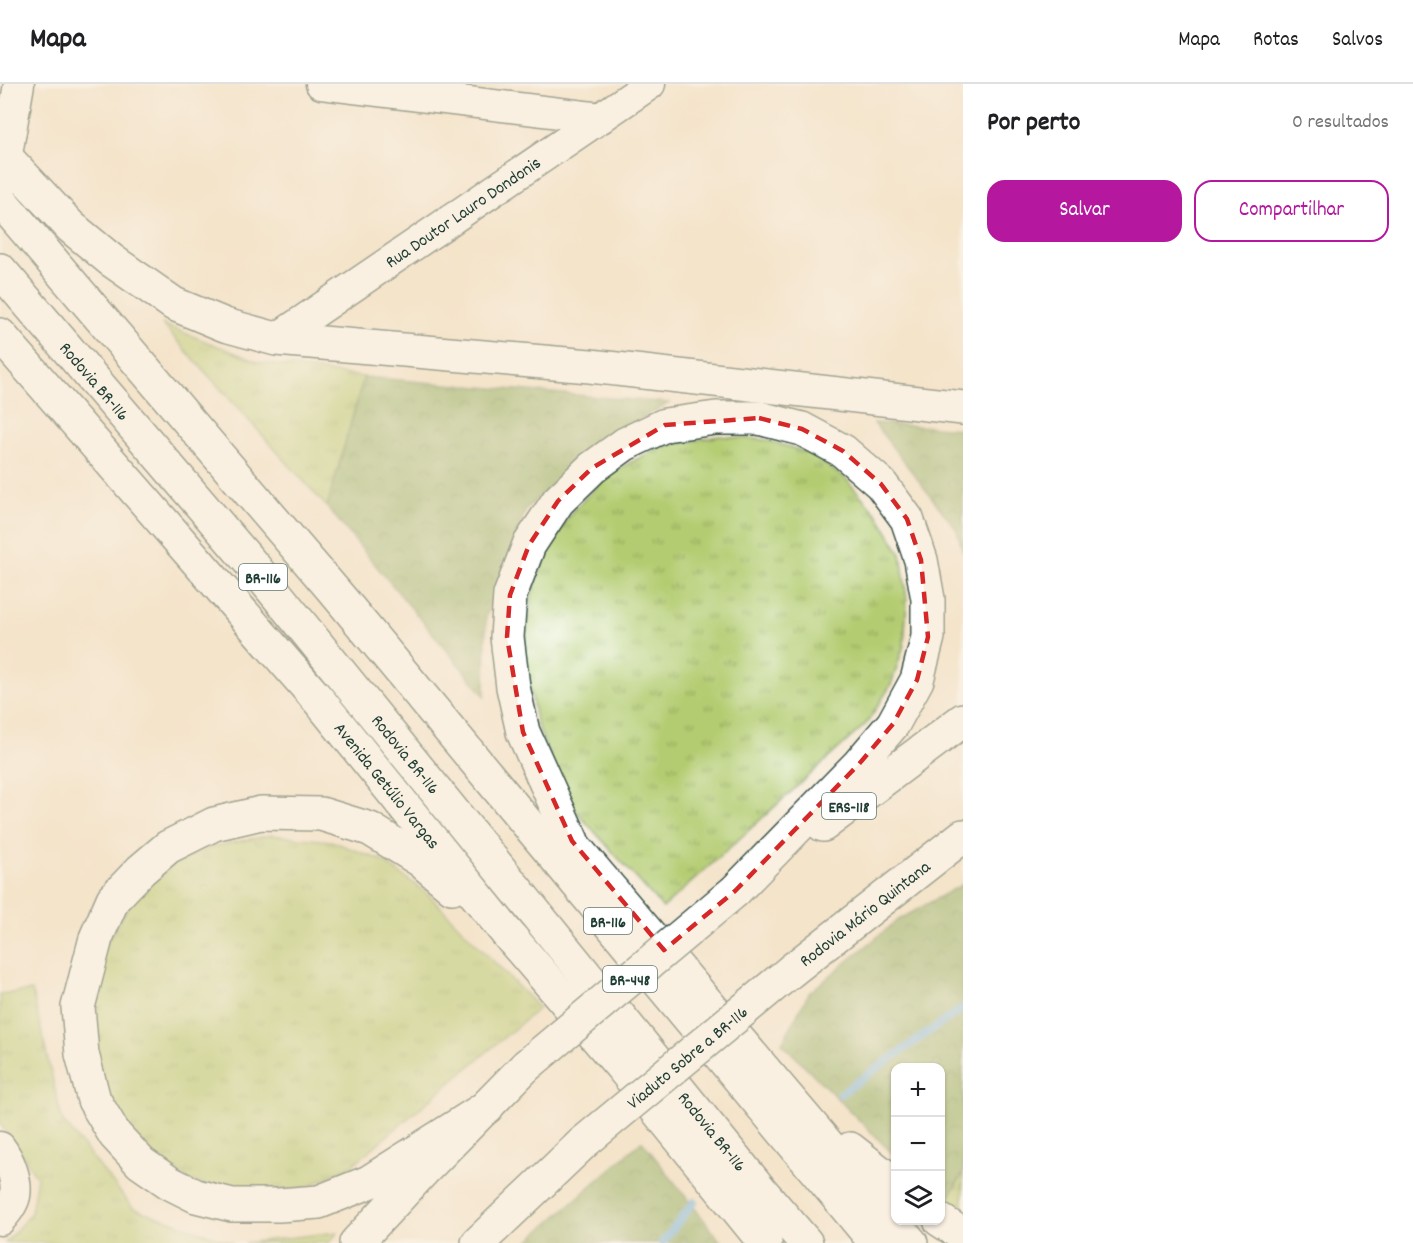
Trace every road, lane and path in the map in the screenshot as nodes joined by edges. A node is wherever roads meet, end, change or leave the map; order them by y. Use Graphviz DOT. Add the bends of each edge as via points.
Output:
graph roads {
  1 [pos="19,84"];
  2 [pos="321,84"];
  3 [pos="650,84"];
  4 [pos="602,118"];
  5 [pos="3,155"];
  6 [pos="0,195"];
  7 [pos="0,200"];
  8 [pos="0,270"];
  9 [pos="0,335"];
  10 [pos="276,339"];
  11 [pos="963,408"];
  12 [pos="340,598"];
  13 [pos="321,703"];
  14 [pos="963,720"];
  15 [pos="963,836"];
  16 [pos="572,841"];
  17 [pos="963,856"];
  18 [pos="902,885"];
  19 [pos="518,890"];
  20 [pos="735,891"];
  21 [pos="506,932"];
  22 [pos="792,970"];
  23 [pos="487,1107"];
  24 [pos="798,1108"];
  25 [pos="0,1147"];
  26 [pos="891,1181"];
  27 [pos="0,1220"];
  28 [pos="945,1224"];
  29 [pos="963,1235"];
  30 [pos="357,1243"];
  31 [pos="478,1243"];
  32 [pos="765,1243"];
  33 [pos="806,1243"];
  34 [pos="876,1243"];
  35 [pos="911,1243"];
  1 -- 5 [label="street"];
  2 -- 4 [label="street"];
  3 -- 4 [label="street, Rua Doutor Lauro Dondonis"];
  4 -- 10 [label="street, Rua Doutor Lauro Dondonis"];
  5 -- 6 [label="street"];
  5 -- 10 [label="highway" via="70,227 174,304 225,325"];
  7 -- 12 [label="highway, BR-116"];
  8 -- 19 [label="highway, Rodovia BR-116 / BR-116" via="255,568"];
  9 -- 13 [label="highway, Avenida Getúlio Vargas"];
  10 -- 11 [label="highway" via="590,366"];
  12 -- 16 [label="highway"];
  12 -- 34 [label="highway, BR-116"];
  13 -- 19 [label="highway, BR-116" via="465,845"];
  13 -- 21 [label="highway, Avenida Getúlio Vargas"];
  14 -- 20 [label="highway, ERS-118"];
  15 -- 18 [label="highway, Rodovia Mário Quintana"];
  16 -- 20 [label="highway" via="523,732 513,687 507,637 510,595 529,545 558,501 592,468 625,444 665,425 716,418 759,418 802,429 843,451 880,484 907,519 921,560 928,599 928,637 917,680 893,724"];
  16 -- 24 [label="highway"];
  17 -- 18 [label="highway"];
  18 -- 22 [label="highway, Rodovia Mário Quintana"];
  19 -- 33 [label="highway, Rodovia BR-116 / BR-116"];
  20 -- 23 [label="highway, BR-448, bridge" via="526,1066"];
  21 -- 23 [label="highway" via="420,860 370,829 321,814 261,813 214,824 168,847 113,899 96,938 78,1007 82,1054 94,1100 115,1135 141,1163 195,1196 232,1205 319,1202 369,1182"];
  21 -- 32 [label="highway, Avenida Getúlio Vargas"];
  22 -- 31 [label="highway, Viaduto Sobre a BR-116, bridge" via="583,1143"];
  23 -- 30 [label="highway, BR-448"];
  24 -- 26 [label="highway"];
  24 -- 35 [label="highway"];
  25 -- 27 [label="street" via="13,1174 15,1195"];
  28 -- 29 [label="highway"];
}
